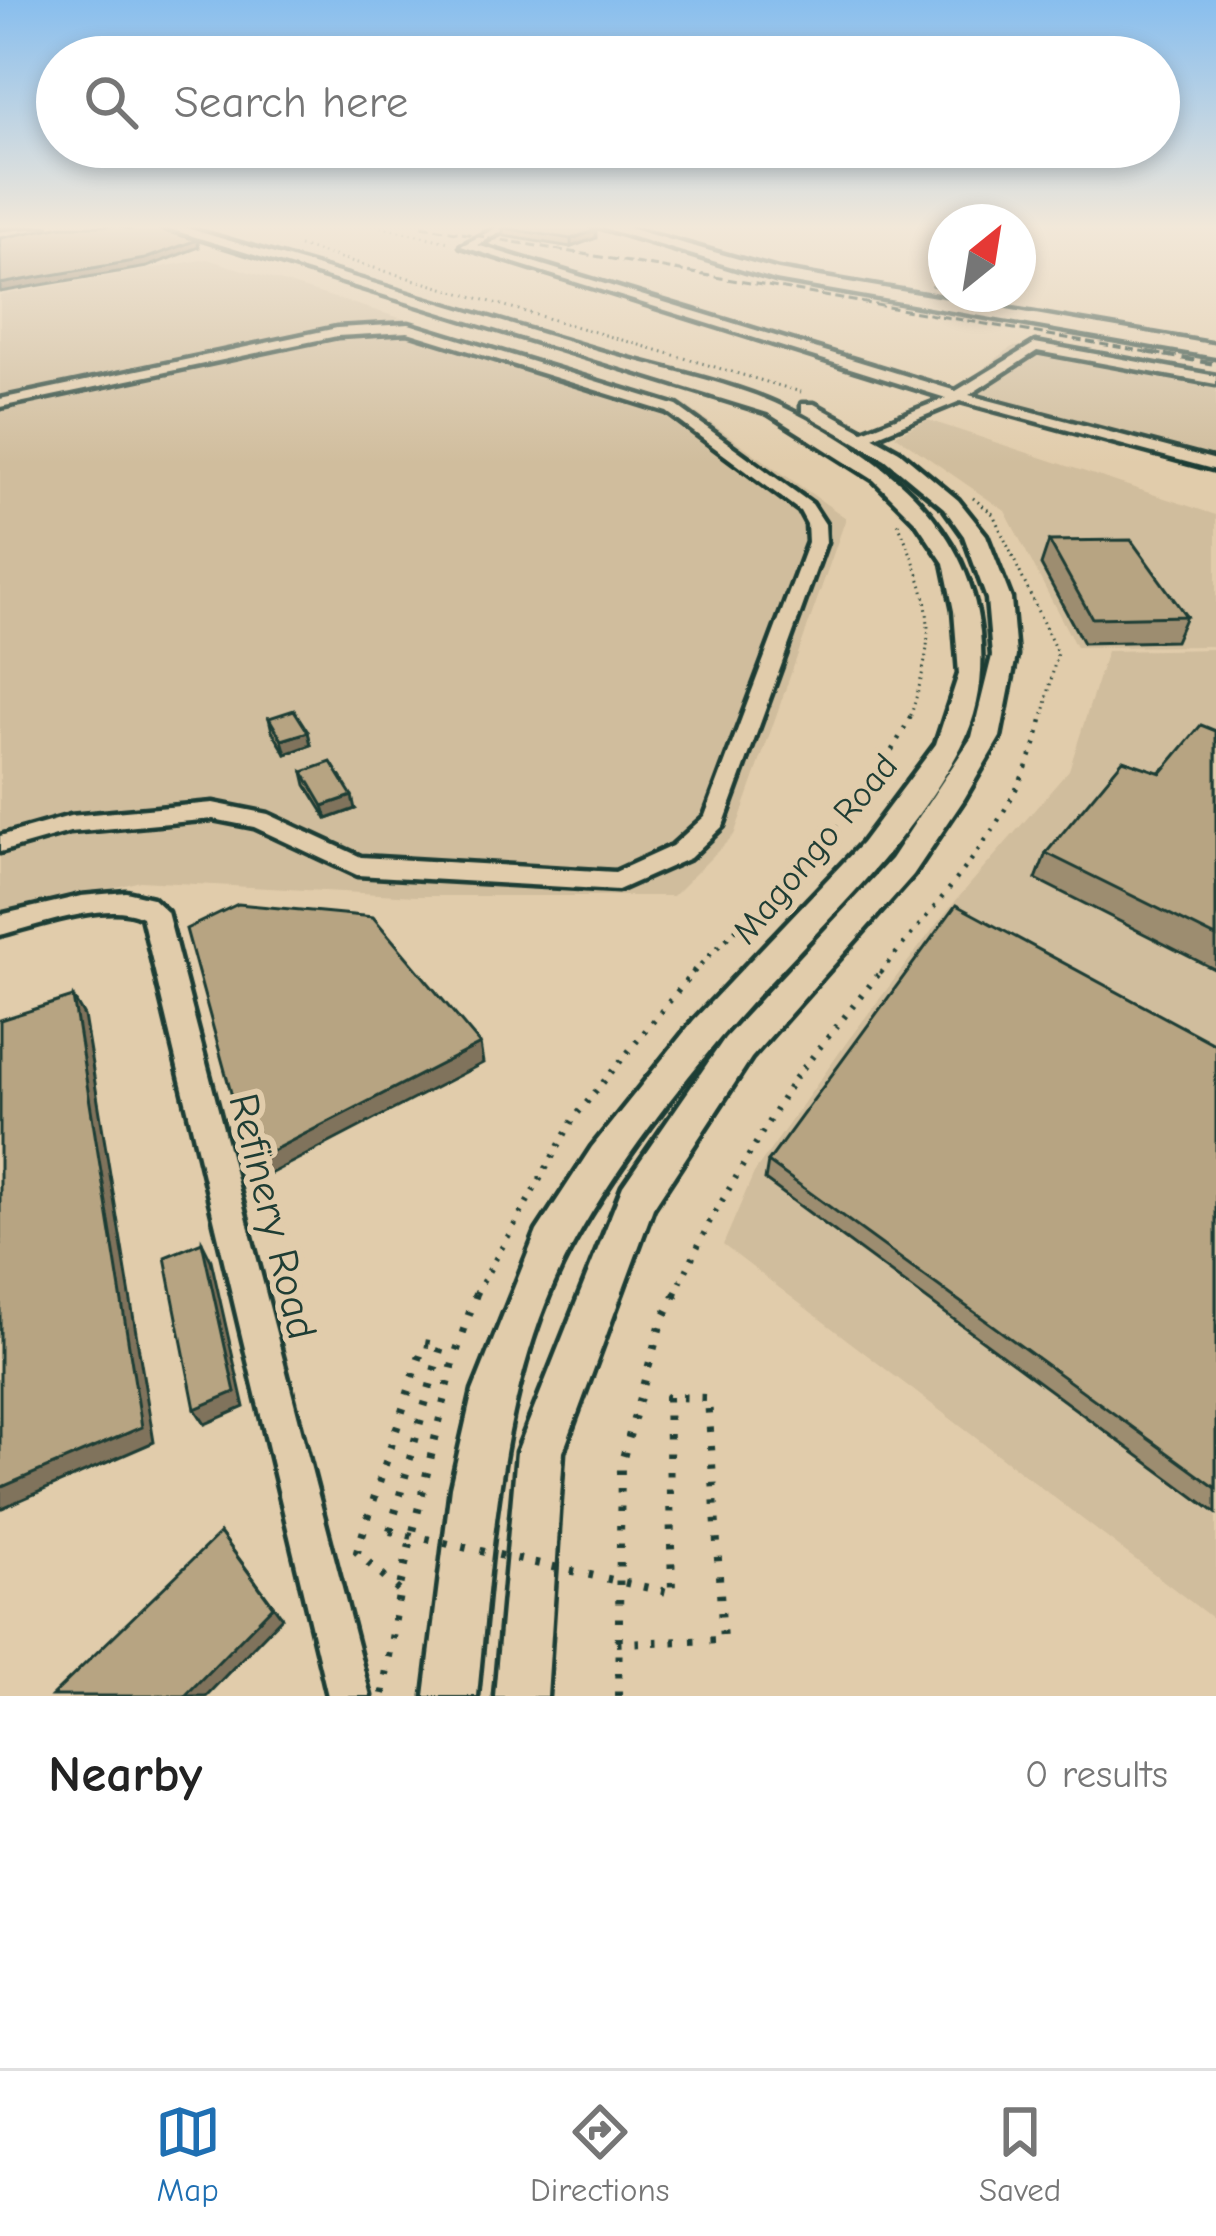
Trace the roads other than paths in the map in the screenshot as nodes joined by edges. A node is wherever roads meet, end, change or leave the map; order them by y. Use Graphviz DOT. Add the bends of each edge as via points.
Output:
graph roads {
  1 [pos="449,305"];
  2 [pos="461,305"];
  3 [pos="670,305"];
  4 [pos="954,305"];
  5 [pos="1009,305"];
  6 [pos="1216,339"];
  7 [pos="1216,351"];
  8 [pos="690,373"];
  9 [pos="1216,380"];
  10 [pos="956,396"];
  11 [pos="0,403"];
  12 [pos="863,436"];
  13 [pos="1216,465"];
  14 [pos="0,844"];
  15 [pos="0,925"];
  16 [pos="349,1696"];
  17 [pos="451,1696"];
  18 [pos="521,1696"];
  1 -- 8 [label="main road, Magongo Road"];
  2 -- 8 [label="main road, Magongo Road"];
  3 -- 10 [label="street"];
  4 -- 7 [label="highway"];
  5 -- 6 [label="highway"];
  8 -- 12 [label="main road, Magongo Road" via="816,410"];
  8 -- 17 [label="main road, Magongo Road" via="827,439 926,519 955,563 972,674 949,745 873,851 706,1030 551,1245 495,1390 469,1528"];
  9 -- 10 [label="street" via="1035,347"];
  10 -- 12 [label="street"];
  10 -- 13 [label="street"];
  11 -- 14 [label="street" via="337,332 409,328 672,409 806,508 817,542 715,820 681,852 618,881 357,866 260,820 213,811 70,824"];
  12 -- 18 [label="main road, Magongo Road" via="951,504 980,547 999,599 1004,656 986,737 902,867 739,1048 637,1199 540,1452"];
  15 -- 16 [label="street, Refinery Road" via="116,901 140,902 154,913"];
}
